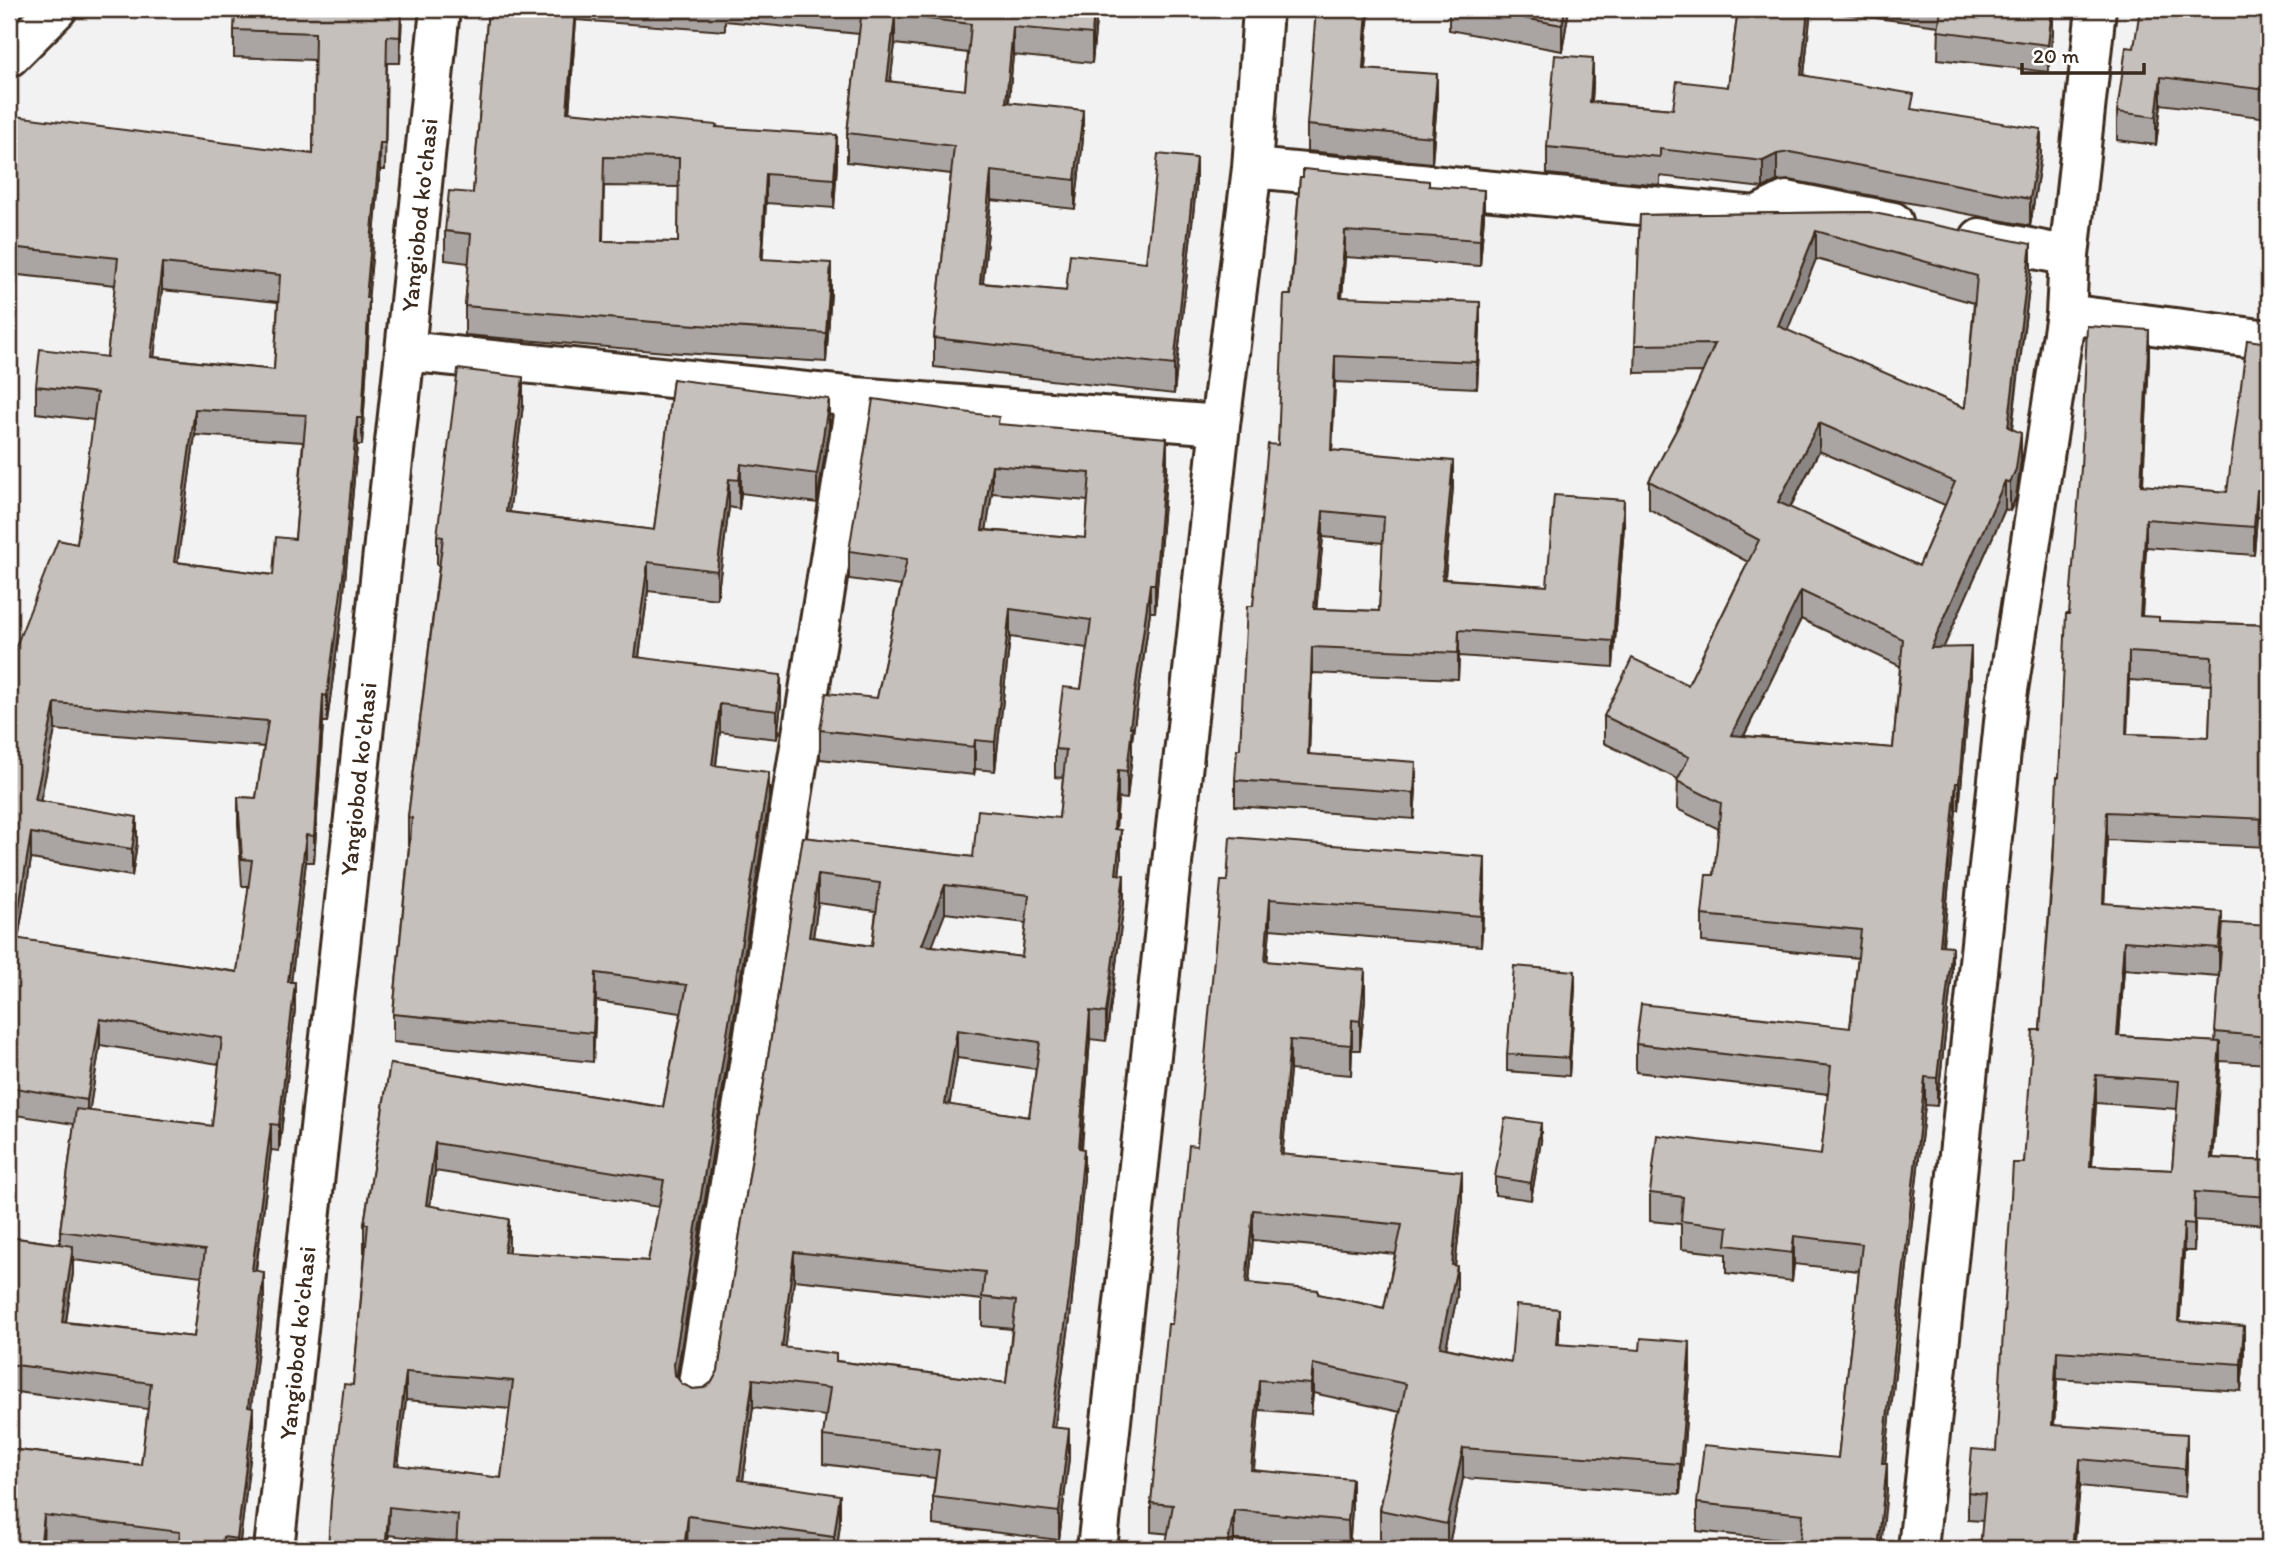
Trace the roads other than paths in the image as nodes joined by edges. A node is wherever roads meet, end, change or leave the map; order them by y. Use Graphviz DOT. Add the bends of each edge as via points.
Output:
graph roads {
  1 [pos="57,9"];
  2 [pos="440,9"];
  3 [pos="1262,9"];
  4 [pos="2096,9"];
  5 [pos="9,57"];
  6 [pos="1252,168"];
  7 [pos="2069,256"];
  8 [pos="2066,314"];
  9 [pos="2269,340"];
  10 [pos="405,351"];
  11 [pos="856,397"];
  12 [pos="1220,425"];
  13 [pos="696,1396"];
  14 [pos="274,1549"];
  15 [pos="1097,1549"];
  16 [pos="1918,1549"];
  1 -- 5 [label="street"];
  2 -- 10 [label="street, Yangiobod ko'chasi"];
  3 -- 6 [label="street"];
  4 -- 7 [label="street"];
  6 -- 7 [label="street" via="1756,216 1786,201"];
  6 -- 12 [label="street"];
  7 -- 8 [label="street"];
  8 -- 9 [label="street"];
  8 -- 16 [label="street" via="2006,703"];
  10 -- 11 [label="street"];
  10 -- 14 [label="street, Yangiobod ko'chasi"];
  11 -- 12 [label="street"];
  11 -- 13 [label="street"];
  12 -- 15 [label="street"];
}
